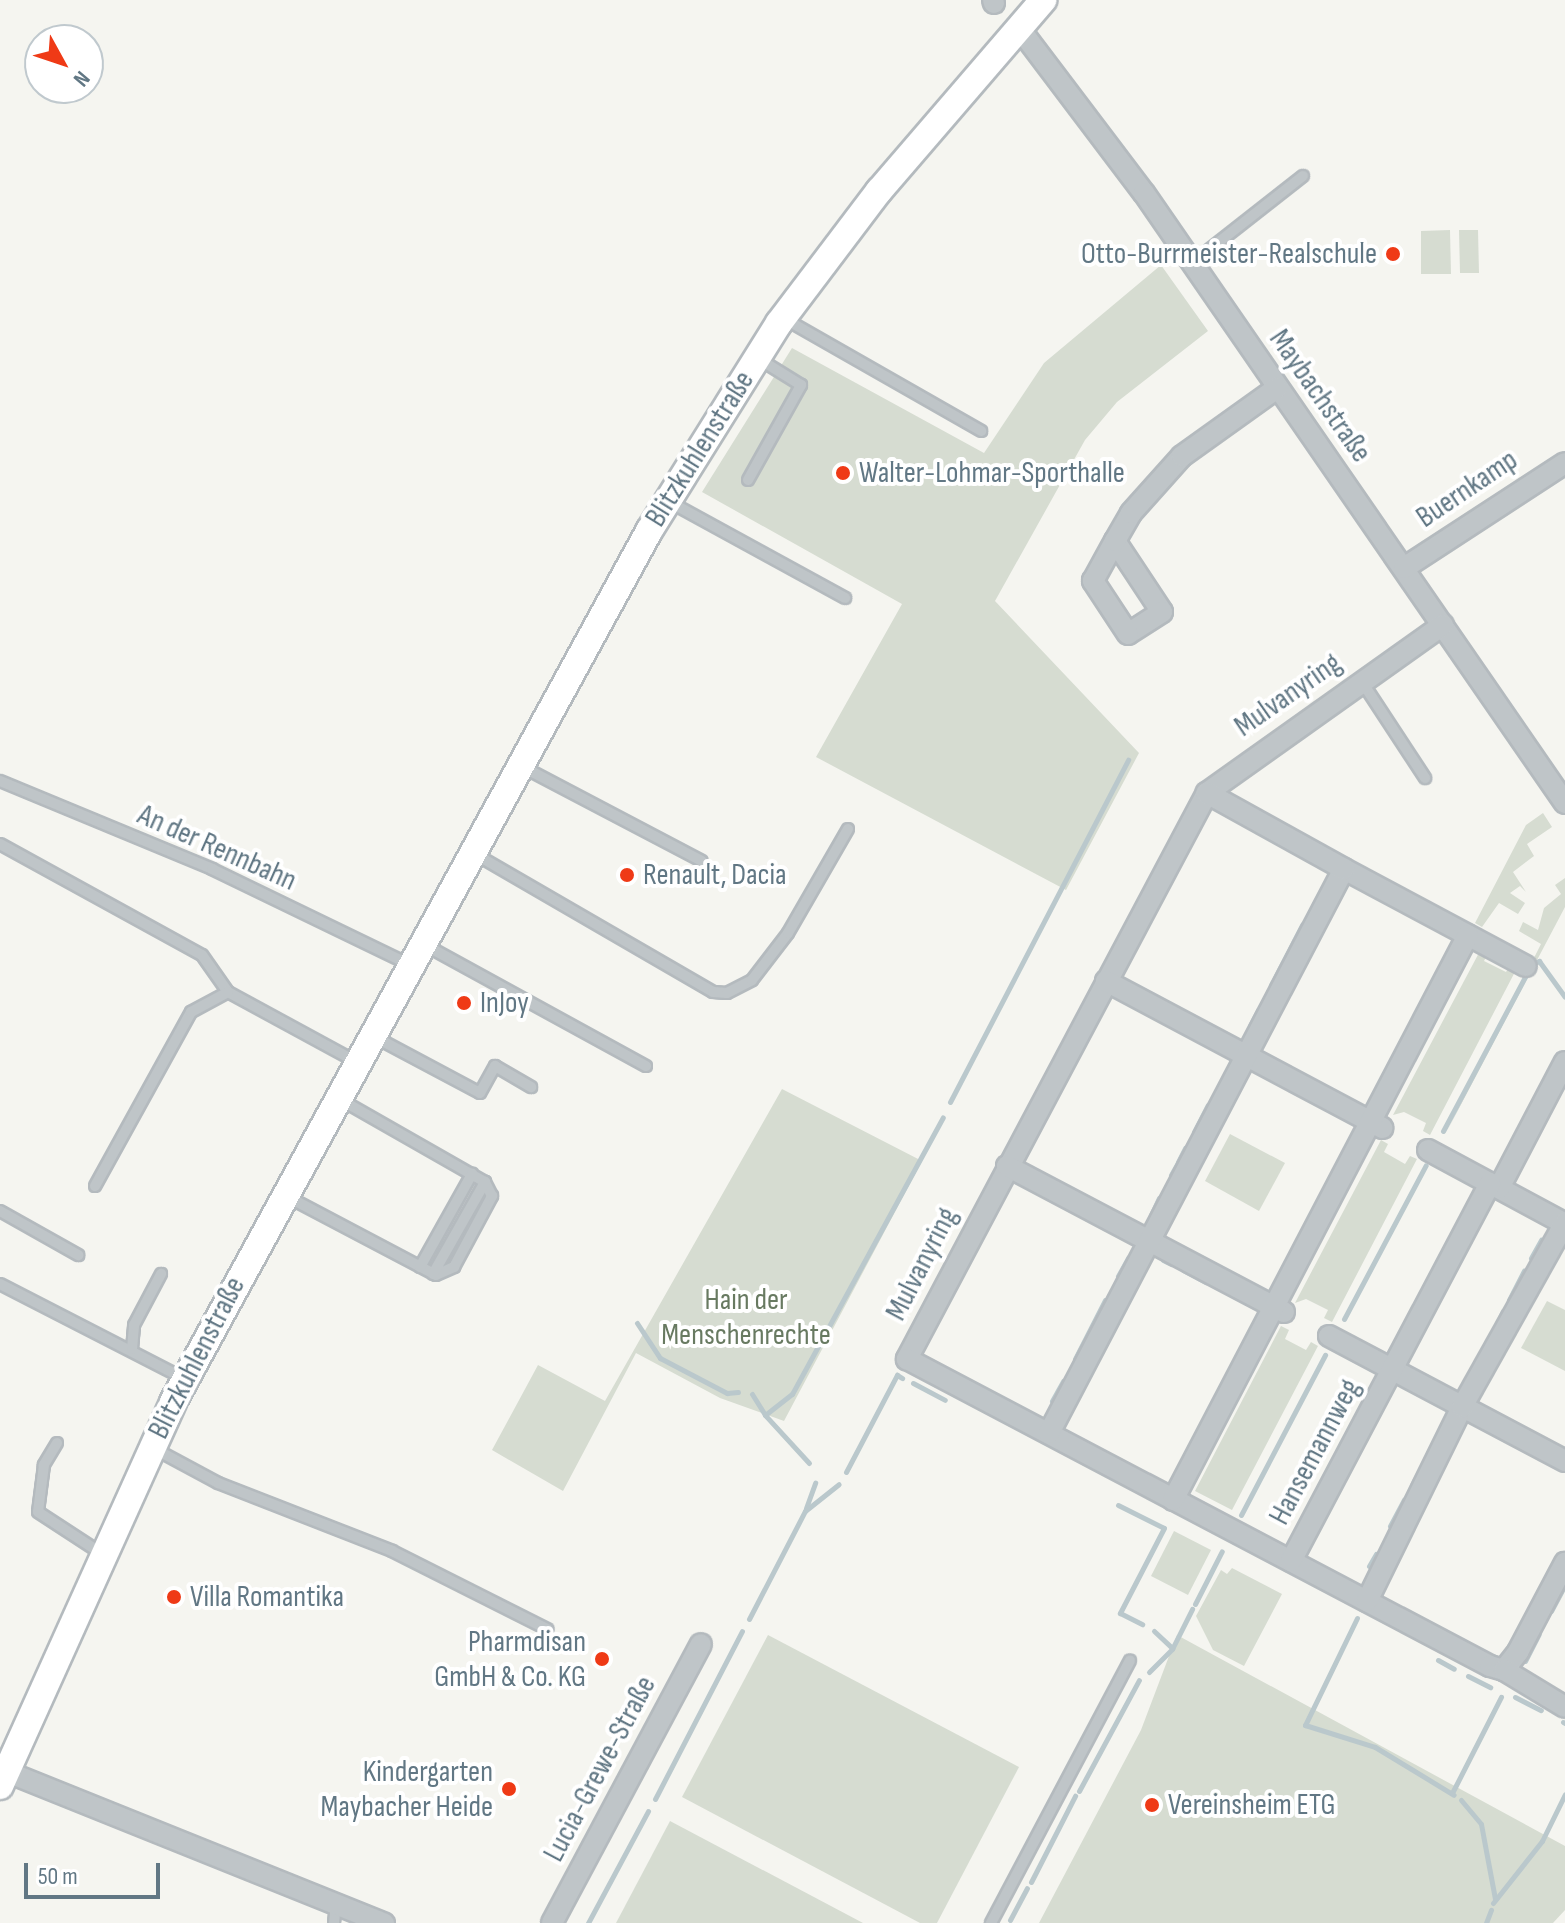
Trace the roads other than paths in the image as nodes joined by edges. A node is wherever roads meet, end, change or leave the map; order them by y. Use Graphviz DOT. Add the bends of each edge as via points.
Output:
graph roads {
  1 [pos="1043,0"];
  2 [pos="1019,28"];
  3 [pos="1303,176"];
  4 [pos="1192,263"];
  5 [pos="783,318"];
  6 [pos="756,358"];
  7 [pos="1277,388"];
  8 [pos="981,431"];
  9 [pos="1565,463"];
  10 [pos="748,480"];
  11 [pos="667,500"];
  12 [pos="1115,541"];
  13 [pos="1404,568"];
  14 [pos="845,598"];
  15 [pos="1443,625"];
  16 [pos="1361,680"];
  17 [pos="519,765"];
  18 [pos="1425,778"];
  19 [pos="0,781"];
  20 [pos="1207,793"];
  21 [pos="1565,803"];
  22 [pos="848,829"];
  23 [pos="0,844"];
  24 [pos="475,854"];
  25 [pos="702,861"];
  26 [pos="1344,869"];
  27 [pos="1468,935"];
  28 [pos="419,955"];
  29 [pos="1526,966"];
  30 [pos="1106,981"];
  31 [pos="228,992"];
  32 [pos="372,1035"];
  33 [pos="1245,1054"];
  34 [pos="357,1062"];
  35 [pos="1565,1062"];
  36 [pos="646,1066"];
  37 [pos="531,1087"];
  38 [pos="337,1097"];
  39 [pos="1376,1125"];
  40 [pos="1428,1150"];
  41 [pos="1007,1166"];
  42 [pos="472,1174"];
  43 [pos="95,1186"];
  44 [pos="1494,1186"];
  45 [pos="284,1195"];
  46 [pos="0,1211"];
  47 [pos="1563,1222"];
  48 [pos="1146,1240"];
  49 [pos="78,1255"];
  50 [pos="420,1267"];
  51 [pos="161,1274"];
  52 [pos="0,1284"];
  53 [pos="1279,1310"];
  54 [pos="1329,1336"];
  55 [pos="132,1349"];
  56 [pos="1392,1370"];
  57 [pos="185,1379"];
  58 [pos="1462,1407"];
  59 [pos="1049,1433"];
  60 [pos="57,1443"];
  61 [pos="151,1448"];
  62 [pos="1565,1461"];
  63 [pos="1173,1500"];
  64 [pos="101,1553"];
  65 [pos="1291,1561"];
  66 [pos="1565,1563"];
  67 [pos="1367,1601"];
  68 [pos="547,1629"];
  69 [pos="701,1644"];
  70 [pos="1130,1661"];
  71 [pos="1504,1670"];
  72 [pos="1565,1707"];
  73 [pos="2,1776"];
  74 [pos="335,1914"];
  75 [pos="384,1923"];
  76 [pos="552,1923"];
  77 [pos="991,1923"];
  1 -- 2 [label="main road, Blitzkuhlenstraße"];
  2 -- 4 [label="street, Maybachstraße"];
  2 -- 5 [label="main road, Blitzkuhlenstraße"];
  3 -- 4 [label="lane"];
  4 -- 7 [label="street, Maybachstraße"];
  5 -- 6 [label="main road, Blitzkuhlenstraße"];
  5 -- 8 [label="lane"];
  6 -- 10 [label="lane" via="801,385"];
  6 -- 11 [label="main road, Blitzkuhlenstraße"];
  7 -- 12 [label="street" via="1164,472"];
  7 -- 13 [label="street, Maybachstraße"];
  9 -- 13 [label="street, Buernkamp"];
  11 -- 14 [label="lane"];
  11 -- 17 [label="main road, Blitzkuhlenstraße"];
  13 -- 15 [label="street, Maybachstraße"];
  15 -- 16 [label="street, Mulvanyring"];
  15 -- 21 [label="street, Maybachstraße"];
  16 -- 18 [label="lane"];
  16 -- 20 [label="street, Mulvanyring"];
  17 -- 24 [label="main road, Blitzkuhlenstraße"];
  17 -- 25 [label="lane"];
  19 -- 28 [label="lane, An der Rennbahn"];
  20 -- 26 [label="street"];
  20 -- 30 [label="street, Mulvanyring"];
  22 -- 24 [label="lane" via="788,933 752,980 727,993 713,992"];
  23 -- 31 [label="lane" via="202,955"];
  24 -- 28 [label="main road, Blitzkuhlenstraße"];
  26 -- 27 [label="street"];
  26 -- 33 [label="street"];
  27 -- 29 [label="street"];
  27 -- 39 [label="street"];
  28 -- 32 [label="main road, Blitzkuhlenstraße"];
  28 -- 36 [label="lane"];
  30 -- 33 [label="street"];
  30 -- 41 [label="street, Mulvanyring"];
  31 -- 34 [label="lane"];
  31 -- 43 [label="lane" via="191,1012"];
  32 -- 34 [label="main road, Blitzkuhlenstraße"];
  32 -- 37 [label="lane" via="480,1093 495,1066"];
  33 -- 39 [label="street"];
  33 -- 48 [label="street"];
  34 -- 38 [label="main road, Blitzkuhlenstraße"];
  35 -- 44 [label="street, Hansemannweg"];
  38 -- 42 [label="lane"];
  38 -- 45 [label="main road, Blitzkuhlenstraße"];
  39 -- 53 [label="street"];
  40 -- 44 [label="street"];
  41 -- 48 [label="street"];
  41 -- 59 [label="street, Mulvanyring" via="907,1359"];
  42 -- 50 [label="lane"];
  42 -- 50 [label="lane" via="485,1182 492,1196 454,1267 433,1274"];
  44 -- 47 [label="street"];
  44 -- 56 [label="street, Hansemannweg"];
  45 -- 50 [label="lane"];
  45 -- 57 [label="main road, Blitzkuhlenstraße"];
  46 -- 49 [label="lane"];
  47 -- 58 [label="street"];
  48 -- 53 [label="street"];
  48 -- 59 [label="street"];
  51 -- 55 [label="lane" via="134,1325"];
  52 -- 55 [label="lane"];
  53 -- 63 [label="street"];
  54 -- 56 [label="street, Hansemannweg"];
  55 -- 57 [label="lane"];
  56 -- 58 [label="street, Hansemannweg"];
  56 -- 65 [label="street, Hansemannweg"];
  57 -- 61 [label="main road, Blitzkuhlenstraße"];
  58 -- 62 [label="street, Hansemannweg"];
  58 -- 67 [label="street"];
  59 -- 63 [label="street, Mulvanyring"];
  60 -- 64 [label="lane" via="44,1465 38,1512"];
  61 -- 64 [label="main road, Blitzkuhlenstraße"];
  61 -- 68 [label="lane" via="218,1483 392,1551"];
  63 -- 65 [label="street, Mulvanyring"];
  64 -- 73 [label="main road, Blitzkuhlenstraße"];
  65 -- 67 [label="street, Mulvanyring"];
  66 -- 71 [label="street"];
  67 -- 71 [label="street, Mulvanyring"];
  69 -- 76 [label="street, Lucia-Grewe-Straße"];
  70 -- 77 [label="lane"];
  71 -- 72 [label="street, Mulvanyring"];
  73 -- 74 [label="street"];
  74 -- 75 [label="street"];
}
